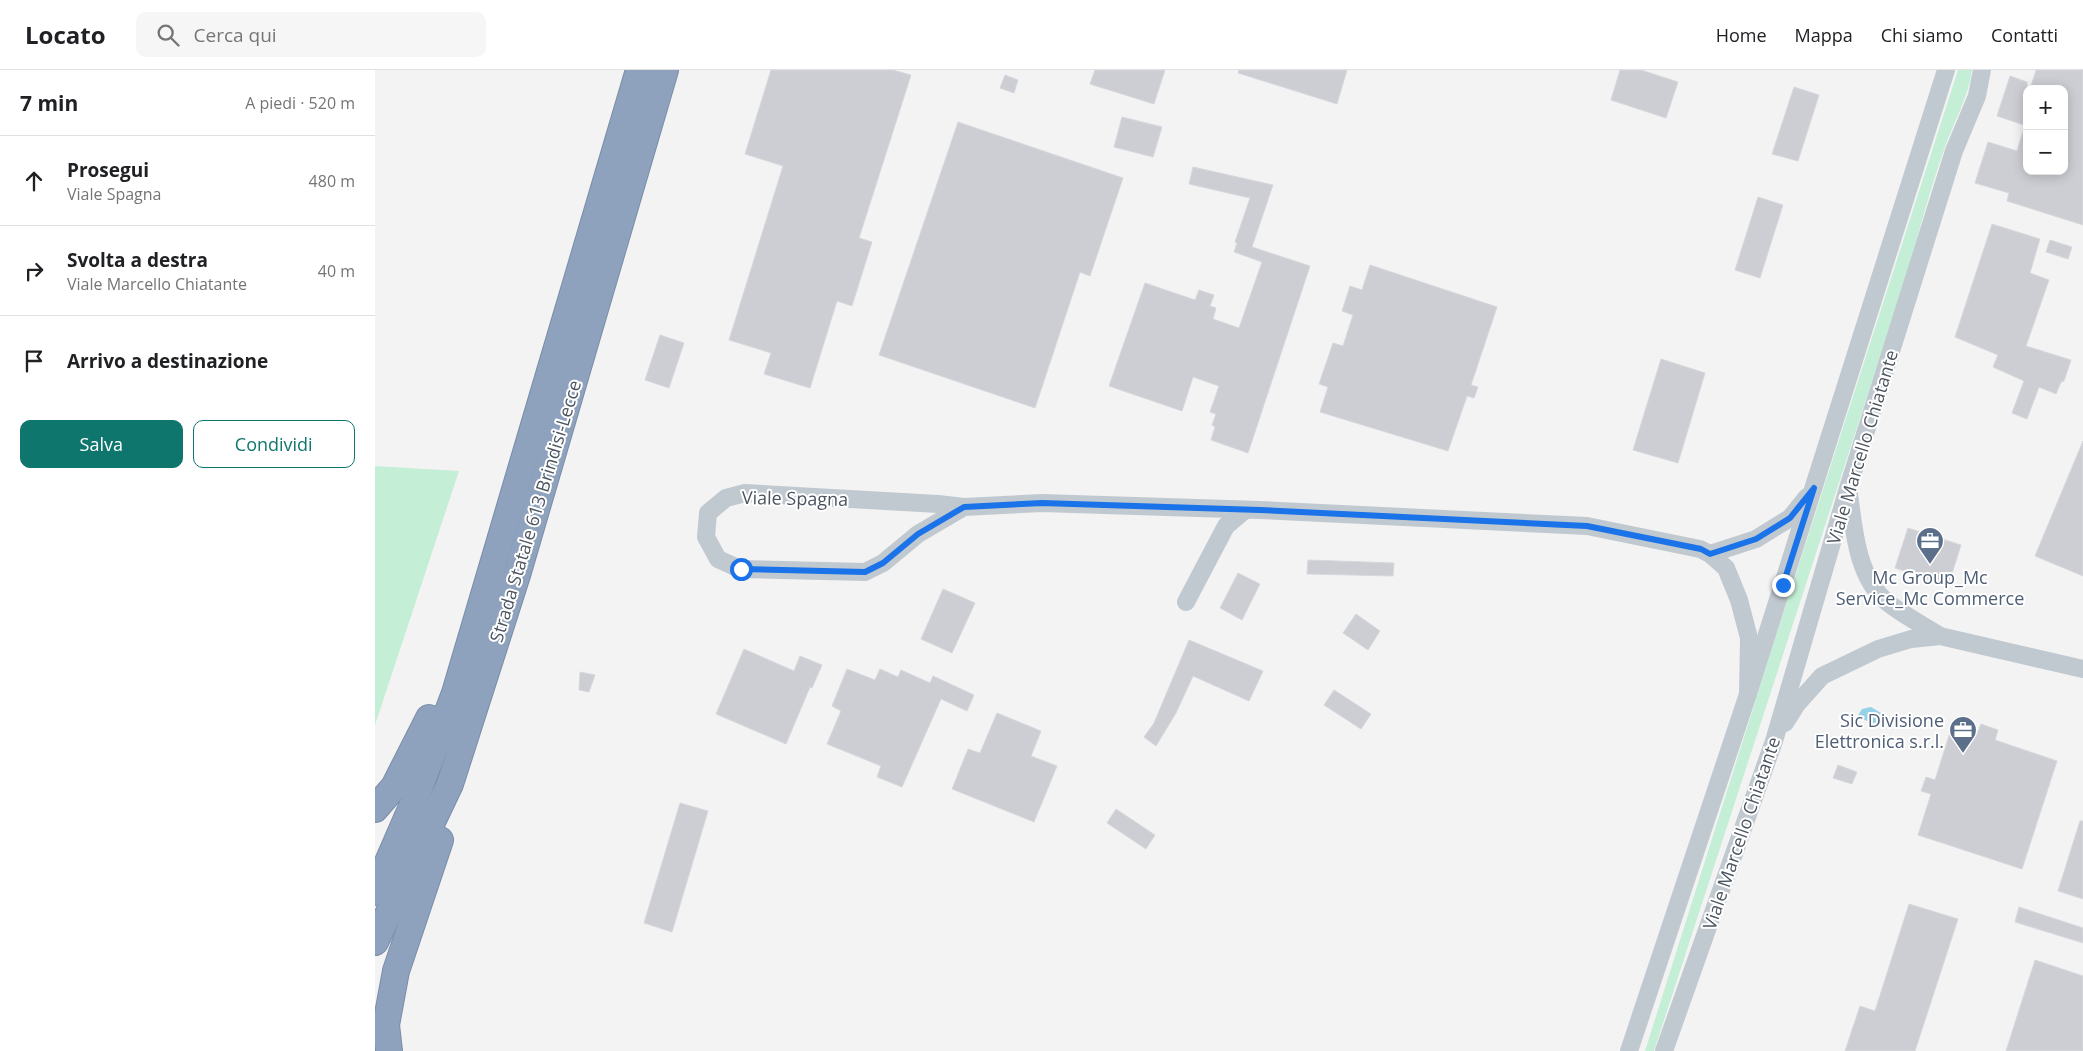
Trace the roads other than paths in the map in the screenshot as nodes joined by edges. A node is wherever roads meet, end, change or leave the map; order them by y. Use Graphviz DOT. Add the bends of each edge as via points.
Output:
graph roads {
  1 [pos="639,70"];
  2 [pos="665,70"];
  3 [pos="1946,70"];
  4 [pos="1982,70"];
  5 [pos="1814,488"];
  6 [pos="1848,488"];
  7 [pos="964,507"];
  8 [pos="1245,510"];
  9 [pos="503,531"];
  10 [pos="1710,554"];
  11 [pos="1186,602"];
  12 [pos="1940,636"];
  13 [pos="2083,669"];
  14 [pos="1748,694"];
  15 [pos="1774,741"];
  16 [pos="450,784"];
  17 [pos="375,809"];
  18 [pos="375,892"];
  19 [pos="375,942"];
  20 [pos="389,1051"];
  21 [pos="1629,1051"];
  22 [pos="1665,1051"];
  1 -- 9 [label="highway, Strada Statale 613 Brindisi-Lecce"];
  2 -- 16 [label="highway, Strada Statale 613 Brindisi-Lecce" via="520,565"];
  3 -- 5 [label="street, Viale Marcello Chiatante"];
  4 -- 6 [label="street, Viale Marcello Chiatante" via="1977,96 1954,151"];
  5 -- 10 [label="street" via="1790,518 1756,539"];
  5 -- 14 [label="street, Viale Marcello Chiatante"];
  6 -- 12 [label="street" via="1854,533 1869,580 1887,601"];
  6 -- 15 [label="street, Viale Marcello Chiatante"];
  7 -- 7 [label="street, Viale Spagna" via="745,494 726,498 708,513 705,537 718,559 741,569 865,572 883,563 918,534"];
  7 -- 8 [label="street, Viale Spagna" via="1042,503"];
  8 -- 10 [label="street, Viale Spagna" via="1587,526 1701,549"];
  8 -- 11 [label="street" via="1226,526"];
  9 -- 17 [label="highway" via="486,540 427,724 394,787"];
  9 -- 18 [label="highway, Strada Statale 613 Brindisi-Lecce" via="455,693 414,802"];
  10 -- 14 [label="street, Viale Spagna" via="1726,568 1739,600 1749,638"];
  12 -- 13 [label="street"];
  12 -- 15 [label="street" via="1895,643 1822,676 1797,704"];
  14 -- 21 [label="street, Viale Marcello Chiatante"];
  15 -- 22 [label="street, Viale Marcello Chiatante"];
  16 -- 19 [label="highway, Strada Statale 613 Brindisi-Lecce"];
  16 -- 20 [label="highway" via="449,812 396,971 386,1025"];
}
